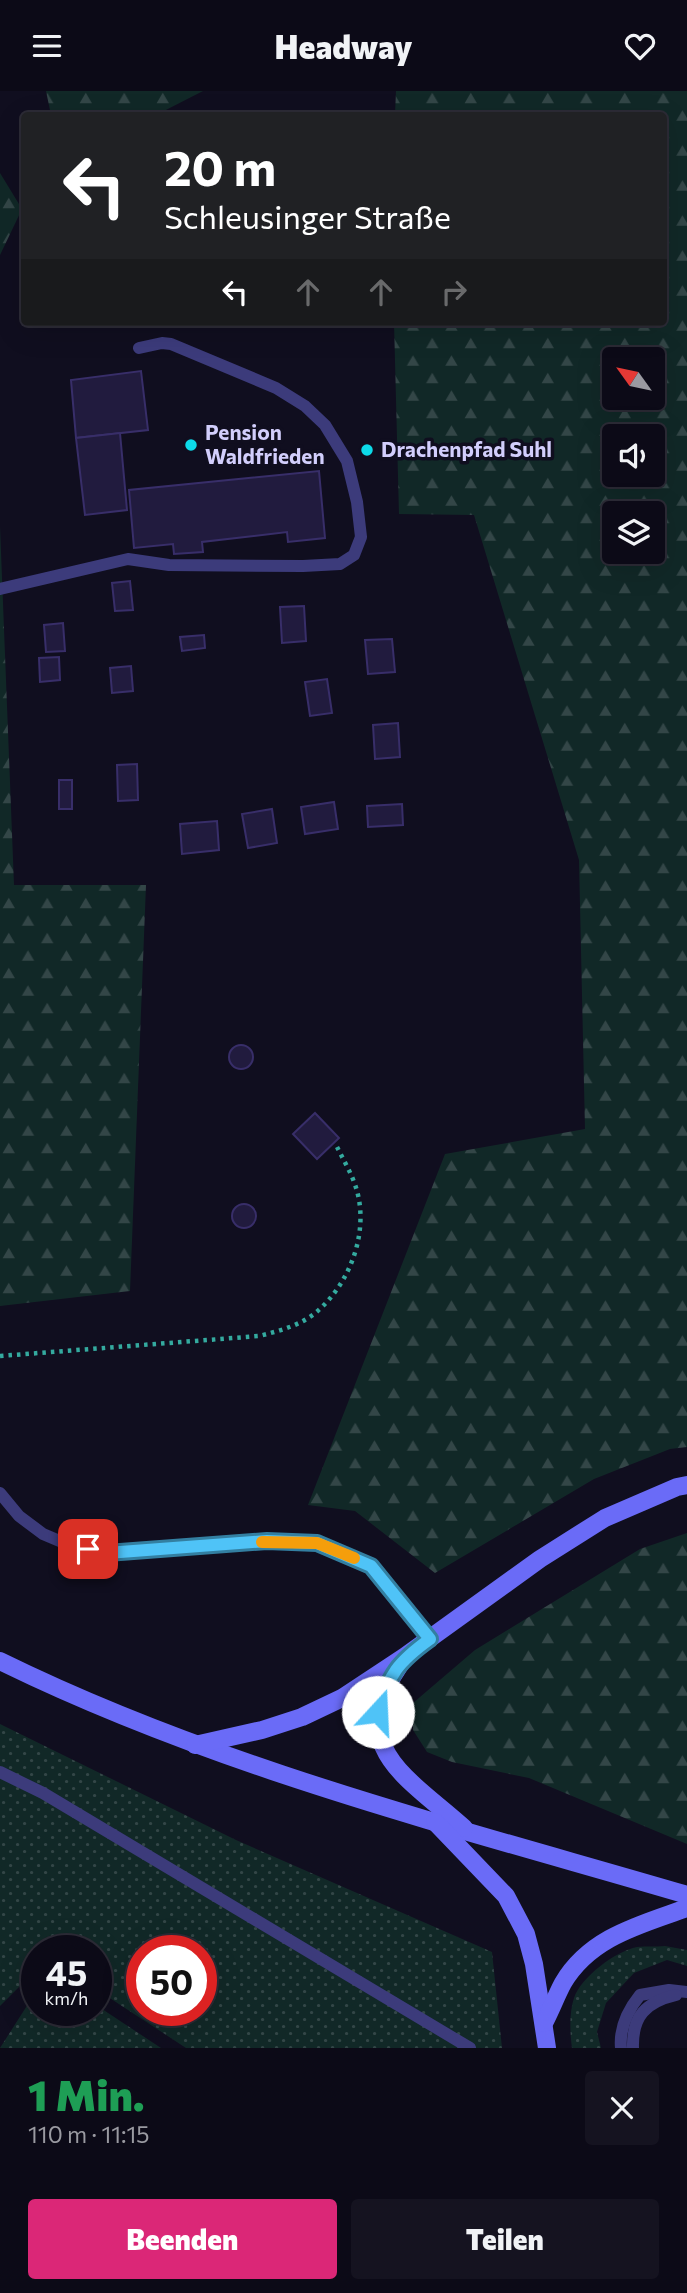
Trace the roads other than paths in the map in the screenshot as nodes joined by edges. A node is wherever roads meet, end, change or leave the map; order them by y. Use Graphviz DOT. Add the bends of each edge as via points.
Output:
graph roads {
  1 [pos="139,348"];
  2 [pos="0,589"];
  3 [pos="687,1485"];
  4 [pos="0,1493"];
  5 [pos="430,1639"];
  6 [pos="404,1657"];
  7 [pos="0,1661"];
  8 [pos="195,1745"];
  9 [pos="0,1772"];
  10 [pos="435,1822"];
  11 [pos="467,1831"];
  12 [pos="687,1895"];
  13 [pos="687,1907"];
  14 [pos="687,1993"];
  15 [pos="544,2023"];
  16 [pos="470,2048"];
  17 [pos="547,2048"];
  18 [pos="621,2048"];
  19 [pos="633,2048"];
  1 -- 2 [label="lane" via="171,344 276,387 325,425 347,461 358,502 361,537 354,555 340,564 303,566 169,565 128,559"];
  3 -- 5 [label="main road" via="605,1518"];
  4 -- 5 [label="lane" via="19,1516 43,1534 107,1553 267,1541 317,1543 371,1566"];
  5 -- 6 [label="main road"];
  6 -- 8 [label="main road" via="342,1698 302,1717"];
  6 -- 11 [label="main road" via="386,1685 378,1712 379,1739 393,1765"];
  7 -- 8 [label="main road"];
  8 -- 10 [label="main road"];
  9 -- 16 [label="lane" via="55,1800"];
  10 -- 11 [label="main road"];
  10 -- 15 [label="main road" via="506,1896 526,1934"];
  11 -- 12 [label="main road"];
  13 -- 15 [label="main road" via="604,1940 581,1959 564,1982"];
  14 -- 18 [label="lane" via="669,1990 640,1995 622,2027"];
  14 -- 19 [label="lane" via="652,2003 640,2015 632,2031"];
  15 -- 17 [label="main road"];
}
